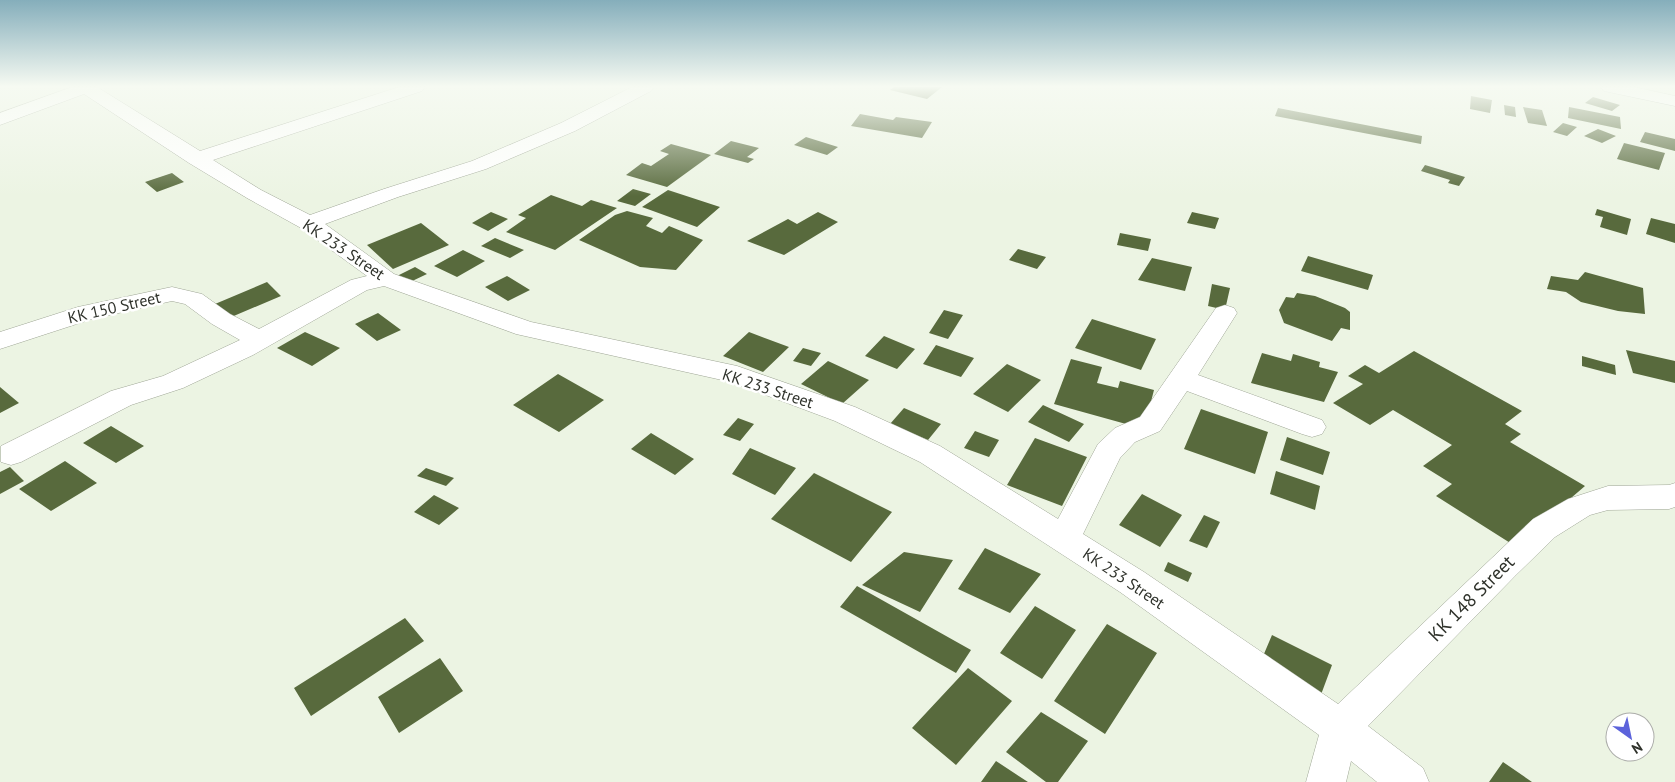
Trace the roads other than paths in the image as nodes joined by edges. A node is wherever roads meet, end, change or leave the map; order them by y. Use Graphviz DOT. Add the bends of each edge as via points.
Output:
graph roads {
  1 [pos="141,123"];
  2 [pos="300,123"];
  3 [pos="575,123"];
  4 [pos="196,159"];
  5 [pos="309,223"];
  6 [pos="386,278"];
  7 [pos="1225,313"];
  8 [pos="260,339"];
  9 [pos="0,341"];
  10 [pos="1181,379"];
  11 [pos="1312,427"];
  12 [pos="11,454"];
  13 [pos="1675,495"];
  14 [pos="1065,538"];
  15 [pos="1340,728"];
  16 [pos="1326,782"];
  17 [pos="1409,782"];
  1 -- 4 [label="street, KK 233 Street"];
  2 -- 4 [label="street"];
  3 -- 5 [label="street" via="479,165"];
  4 -- 5 [label="street, KK 233 Street"];
  5 -- 6 [label="street, KK 233 Street"];
  6 -- 8 [label="street" via="359,285"];
  6 -- 14 [label="street, KK 233 Street" via="525,328 737,375 845,414 930,454"];
  7 -- 10 [label="street"];
  8 -- 9 [label="street, KK 150 Street" via="221,319 193,299 172,294 87,312"];
  8 -- 12 [label="street" via="173,382 120,398"];
  10 -- 11 [label="street"];
  10 -- 14 [label="street" via="1150,424 1124,435 1108,452"];
  13 -- 15 [label="street, KK 148 Street" via="1669,498 1608,498 1579,507 1544,528"];
  14 -- 15 [label="street, KK 233 Street"];
  15 -- 16 [label="street"];
  15 -- 17 [label="street, KK 233 Street"];
}
